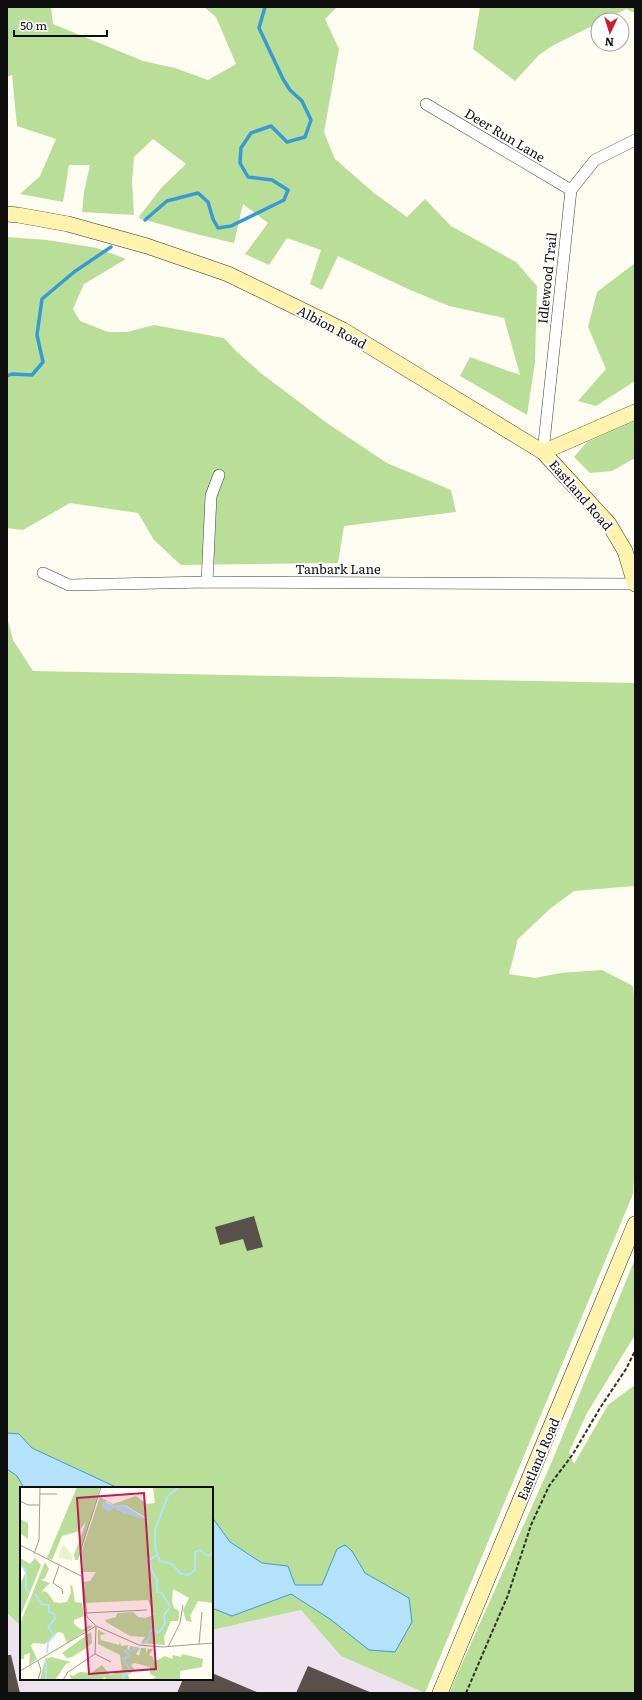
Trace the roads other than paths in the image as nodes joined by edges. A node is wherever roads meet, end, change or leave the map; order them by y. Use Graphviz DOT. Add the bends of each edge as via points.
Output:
graph roads {
  1 [pos="426,104"];
  2 [pos="635,140"];
  3 [pos="570,190"];
  4 [pos="7,214"];
  5 [pos="635,412"];
  6 [pos="544,452"];
  7 [pos="219,475"];
  8 [pos="43,573"];
  9 [pos="207,582"];
  10 [pos="635,584"];
  11 [pos="635,1224"];
  12 [pos="440,1693"];
  1 -- 3 [label="street, Deer Run Lane"];
  2 -- 3 [label="street" via="595,160"];
  3 -- 6 [label="street, Idlewood Trail"];
  4 -- 6 [label="street, Albion Road" via="75,226 147,246 228,274 343,330"];
  5 -- 6 [label="street"];
  6 -- 10 [label="street, Eastland Road" via="609,524 625,551"];
  7 -- 9 [label="street" via="210,496"];
  8 -- 9 [label="street, Tanbark Lane" via="69,584"];
  9 -- 10 [label="street, Tanbark Lane"];
  11 -- 12 [label="street, Eastland Road"];
}
